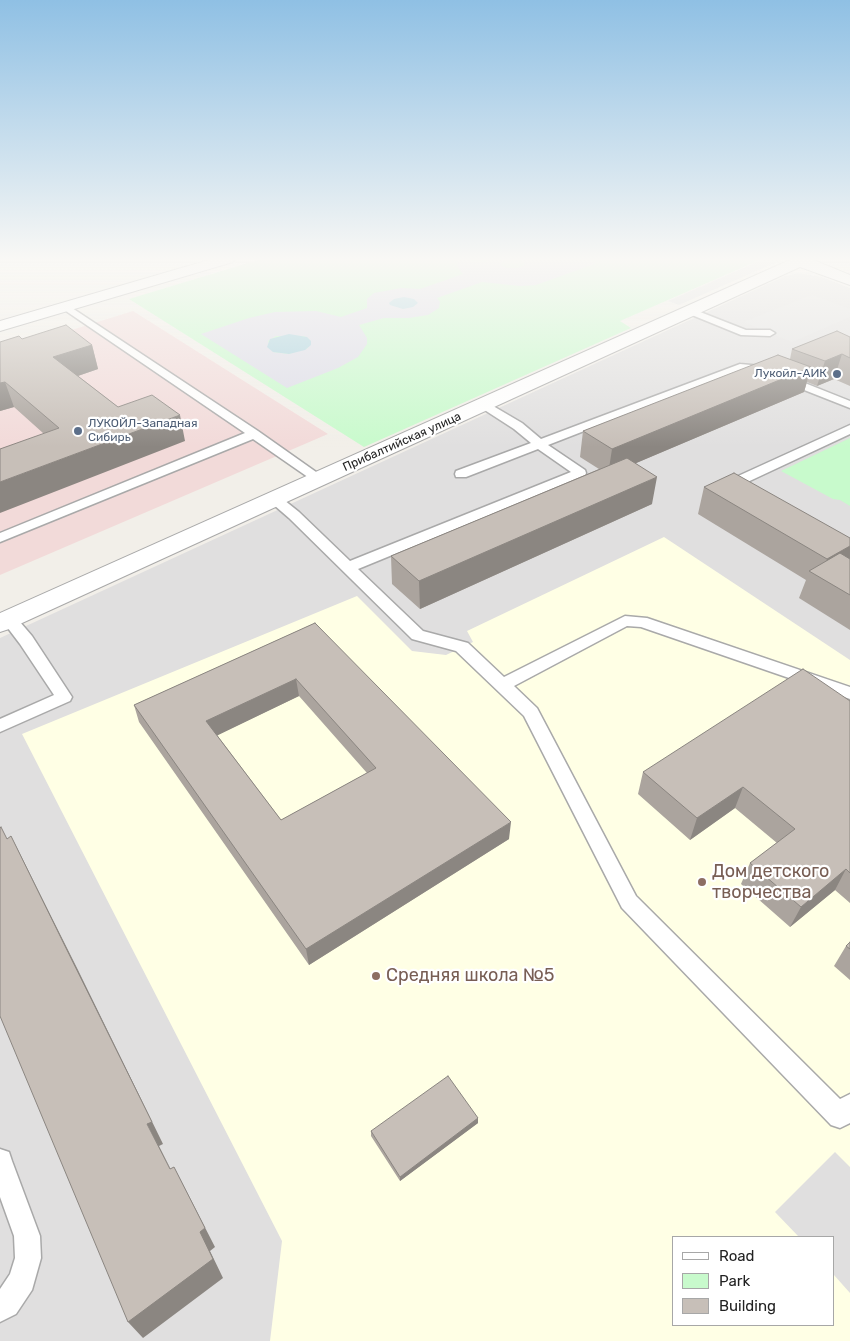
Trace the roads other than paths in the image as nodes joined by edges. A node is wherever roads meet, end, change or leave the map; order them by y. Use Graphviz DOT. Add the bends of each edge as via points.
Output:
graph roads {
  1 [pos="15,322"];
  2 [pos="88,322"];
  3 [pos="667,322"];
  4 [pos="715,322"];
  5 [pos="0,326"];
  6 [pos="770,333"];
  7 [pos="850,404"];
  8 [pos="484,405"];
  9 [pos="850,429"];
  10 [pos="254,434"];
  11 [pos="540,444"];
  12 [pos="461,474"];
  13 [pos="320,479"];
  14 [pos="747,495"];
  15 [pos="274,499"];
  16 [pos="0,538"];
  17 [pos="347,568"];
  18 [pos="5,621"];
  19 [pos="502,685"];
  20 [pos="850,693"];
  21 [pos="0,726"];
  22 [pos="850,1106"];
  23 [pos="0,1161"];
  24 [pos="0,1308"];
  1 -- 5 [label="street"];
  2 -- 10 [label="lane"];
  3 -- 8 [label="street, Прибалтийская улица"];
  4 -- 6 [label="lane" via="745,334"];
  7 -- 11 [label="lane" via="758,368 740,367"];
  8 -- 11 [label="lane"];
  8 -- 13 [label="street, Прибалтийская улица"];
  9 -- 14 [label="lane" via="730,485"];
  10 -- 13 [label="lane"];
  10 -- 16 [label="lane"];
  11 -- 12 [label="lane"];
  11 -- 17 [label="lane" via="580,473"];
  13 -- 15 [label="street, Прибалтийская улица"];
  15 -- 17 [label="lane"];
  15 -- 18 [label="street, Прибалтийская улица"];
  17 -- 19 [label="lane" via="418,635 462,647"];
  18 -- 21 [label="lane" via="26,640 64,697"];
  19 -- 20 [label="lane" via="625,621 642,622"];
  19 -- 22 [label="lane" via="531,712 629,902 840,1116"];
  23 -- 24 [label="lane" via="27,1236 28,1258 22,1280"];
}
